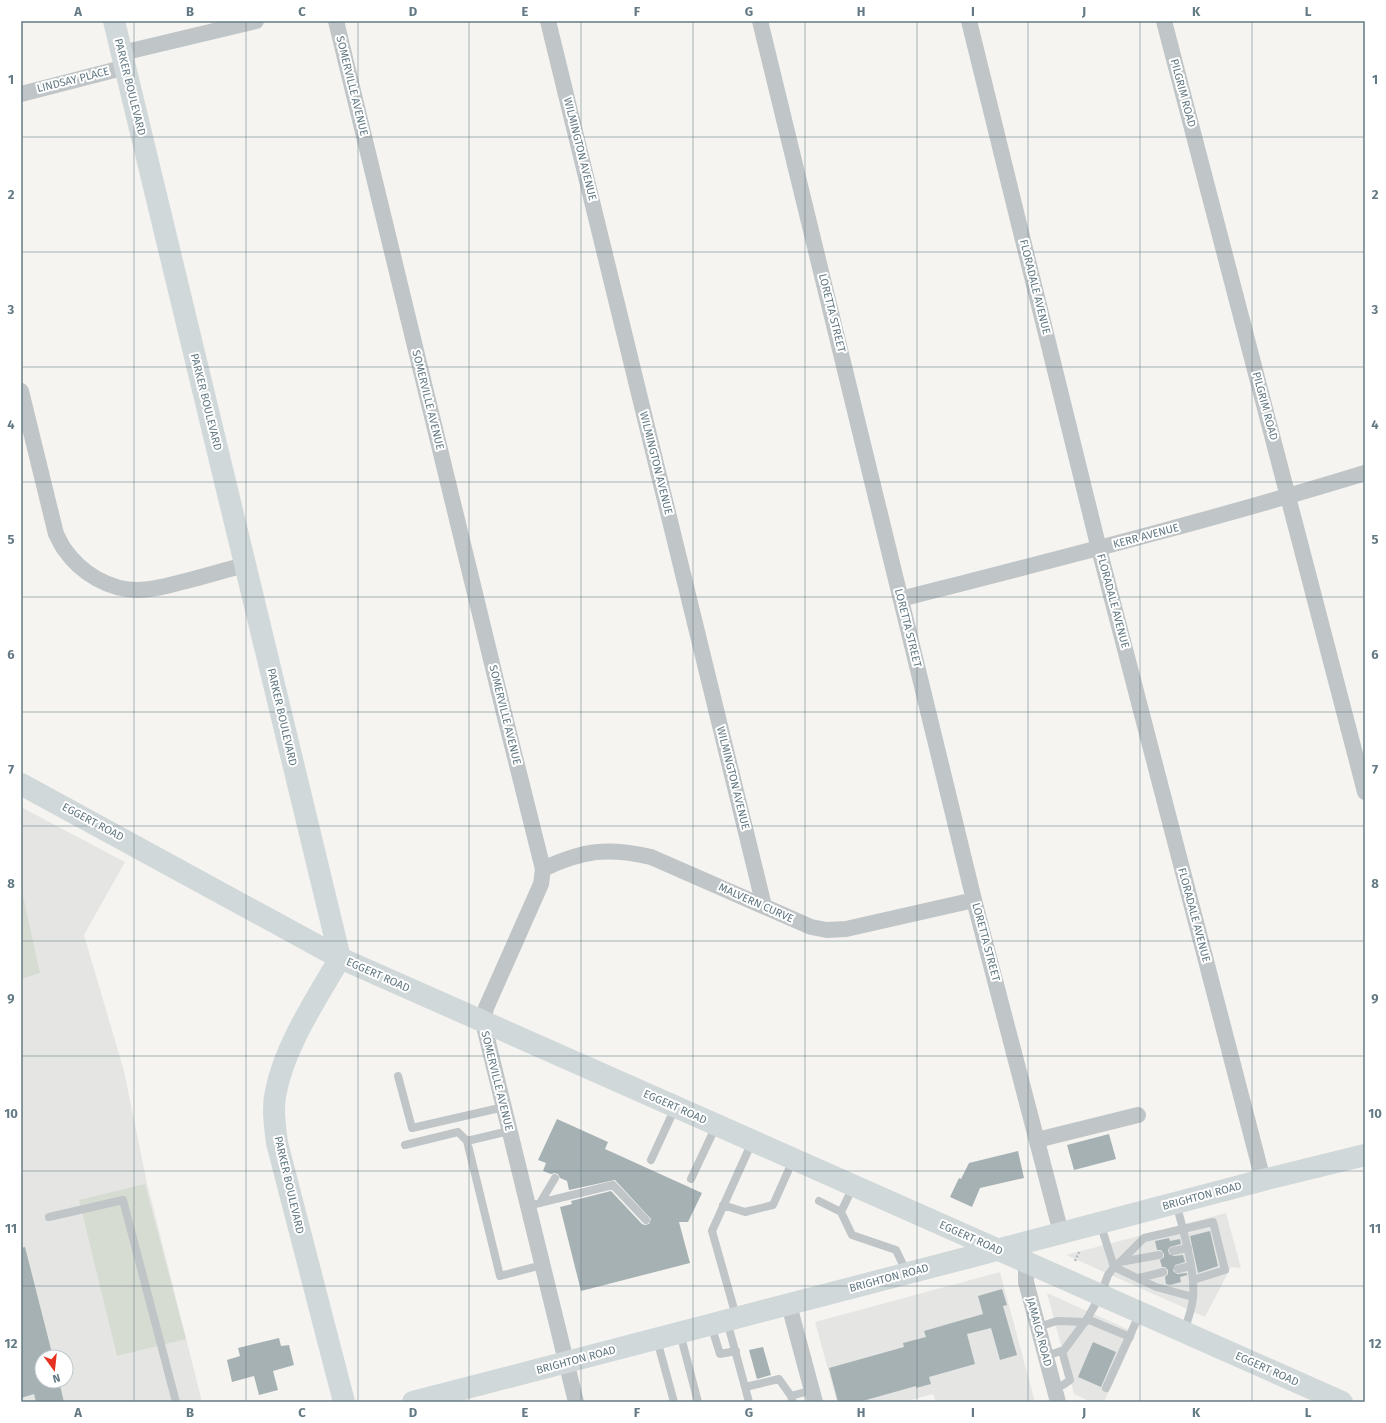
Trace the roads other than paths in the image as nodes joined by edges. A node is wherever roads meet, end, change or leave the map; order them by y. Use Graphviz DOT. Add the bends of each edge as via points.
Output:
graph roads {
  1 [pos="114,21"];
  2 [pos="256,21"];
  3 [pos="336,21"];
  4 [pos="548,21"];
  5 [pos="760,21"];
  6 [pos="969,21"];
  7 [pos="1164,21"];
  8 [pos="124,60"];
  9 [pos="21,94"];
  10 [pos="21,391"];
  11 [pos="1365,473"];
  12 [pos="1288,497"];
  13 [pos="1099,549"];
  14 [pos="245,565"];
  15 [pos="902,599"];
  16 [pos="21,784"];
  17 [pos="1365,792"];
  18 [pos="543,869"];
  19 [pos="974,900"];
  20 [pos="764,906"];
  21 [pos="340,958"];
  22 [pos="483,1022"];
  23 [pos="398,1076"];
  24 [pos="504,1107"];
  25 [pos="676,1107"];
  26 [pos="1138,1115"];
  27 [pos="717,1125"];
  28 [pos="509,1131"];
  29 [pos="1037,1140"];
  30 [pos="467,1141"];
  31 [pos="752,1141"];
  32 [pos="405,1145"];
  33 [pos="1365,1154"];
  34 [pos="793,1159"];
  35 [pos="651,1160"];
  36 [pos="555,1178"];
  37 [pos="691,1179"];
  38 [pos="1263,1180"];
  39 [pos="853,1186"];
  40 [pos="819,1201"];
  41 [pos="1176,1203"];
  42 [pos="534,1205"];
  43 [pos="724,1205"];
  44 [pos="841,1212"];
  45 [pos="49,1217"];
  46 [pos="646,1220"];
  47 [pos="1100,1223"];
  48 [pos="1183,1229"];
  49 [pos="1061,1233"];
  50 [pos="1188,1248"];
  51 [pos="999,1250"];
  52 [pos="1173,1252"];
  53 [pos="1159,1255"];
  54 [pos="1026,1262"];
  55 [pos="542,1265"];
  56 [pos="1117,1265"];
  57 [pos="1191,1266"];
  58 [pos="1178,1269"];
  59 [pos="1163,1272"];
  60 [pos="908,1274"];
  61 [pos="1139,1278"];
  62 [pos="1192,1280"];
  63 [pos="1101,1294"];
  64 [pos="1193,1297"];
  65 [pos="789,1305"];
  66 [pos="1140,1312"];
  67 [pos="725,1321"];
  68 [pos="1086,1321"];
  69 [pos="1038,1327"];
  70 [pos="1184,1331"];
  71 [pos="680,1333"];
  72 [pos="1130,1336"];
  73 [pos="657,1339"];
  74 [pos="736,1350"];
  75 [pos="1062,1351"];
  76 [pos="1046,1356"];
  77 [pos="565,1362"];
  78 [pos="745,1387"];
  79 [pos="1106,1388"];
  80 [pos="1056,1395"];
  81 [pos="814,1396"];
  82 [pos="792,1399"];
  83 [pos="176,1402"];
  84 [pos="344,1402"];
  85 [pos="413,1402"];
  86 [pos="576,1402"];
  87 [pos="674,1402"];
  88 [pos="698,1402"];
  89 [pos="749,1402"];
  90 [pos="1342,1402"];
  1 -- 8 [label="street, PARKER BOULEVARD"];
  2 -- 8 [label="street, LINDSAY PLACE"];
  3 -- 18 [label="street, SOMERVILLE AVENUE"];
  4 -- 20 [label="street, WILMINGTON AVENUE"];
  5 -- 15 [label="street, LORETTA STREET"];
  6 -- 13 [label="street, FLORADALE AVENUE"];
  7 -- 12 [label="street, PILGRIM ROAD"];
  8 -- 9 [label="street, LINDSAY PLACE"];
  8 -- 14 [label="street, PARKER BOULEVARD"];
  10 -- 14 [label="street" via="56,534 65,550 88,574 105,583 138,590 159,588"];
  11 -- 12 [label="street, KERR AVENUE"];
  12 -- 13 [label="street, KERR AVENUE"];
  12 -- 17 [label="street, PILGRIM ROAD"];
  13 -- 15 [label="street, KERR AVENUE"];
  13 -- 38 [label="street, FLORADALE AVENUE"];
  14 -- 21 [label="street, PARKER BOULEVARD"];
  15 -- 19 [label="street, LORETTA STREET"];
  16 -- 21 [label="street, EGGERT ROAD"];
  18 -- 20 [label="street, MALVERN CURVE" via="563,859 584,853 607,850 629,852 651,857"];
  18 -- 22 [label="street, SOMERVILLE AVENUE" via="541,884 486,1008"];
  19 -- 20 [label="street, MALVERN CURVE" via="846,929 827,930 811,927"];
  19 -- 29 [label="street, LORETTA STREET"];
  21 -- 22 [label="street, EGGERT ROAD"];
  21 -- 84 [label="street, PARKER BOULEVARD" via="294,1039 282,1067 276,1092 275,1118 277,1143"];
  22 -- 24 [label="street, SOMERVILLE AVENUE"];
  22 -- 25 [label="street, EGGERT ROAD"];
  23 -- 24 [label="lane" via="412,1128"];
  24 -- 28 [label="street, SOMERVILLE AVENUE"];
  25 -- 27 [label="street, EGGERT ROAD"];
  25 -- 35 [label="lane"];
  26 -- 29 [label="street"];
  27 -- 31 [label="street, EGGERT ROAD"];
  27 -- 37 [label="lane"];
  28 -- 30 [label="lane"];
  28 -- 42 [label="street, SOMERVILLE AVENUE"];
  29 -- 49 [label="street, LORETTA STREET"];
  30 -- 32 [label="lane" via="458,1132"];
  30 -- 55 [label="lane" via="500,1276"];
  31 -- 34 [label="street, EGGERT ROAD"];
  31 -- 43 [label="lane"];
  33 -- 38 [label="street, BRIGHTON ROAD"];
  34 -- 39 [label="street, EGGERT ROAD"];
  34 -- 43 [label="lane" via="773,1205 745,1212"];
  36 -- 42 [label="lane"];
  38 -- 41 [label="street, BRIGHTON ROAD"];
  39 -- 44 [label="lane"];
  39 -- 51 [label="street, EGGERT ROAD"];
  40 -- 44 [label="lane"];
  41 -- 47 [label="street, BRIGHTON ROAD"];
  41 -- 48 [label="lane"];
  42 -- 46 [label="lane" via="613,1186"];
  42 -- 55 [label="street, SOMERVILLE AVENUE"];
  43 -- 67 [label="lane" via="712,1231"];
  44 -- 60 [label="lane" via="852,1235 896,1250"];
  45 -- 83 [label="lane" via="123,1200"];
  47 -- 49 [label="street, BRIGHTON ROAD"];
  47 -- 56 [label="lane"];
  48 -- 50 [label="lane"];
  48 -- 56 [label="lane" via="1144,1238"];
  48 -- 62 [label="lane" via="1213,1222 1225,1270"];
  49 -- 51 [label="street, BRIGHTON ROAD"];
  50 -- 52 [label="lane"];
  50 -- 57 [label="lane"];
  51 -- 54 [label="street, EGGERT ROAD"];
  51 -- 60 [label="street, BRIGHTON ROAD"];
  53 -- 56 [label="lane"];
  54 -- 63 [label="street, EGGERT ROAD"];
  54 -- 69 [label="street, JAMAICA ROAD" via="1026,1282"];
  55 -- 77 [label="street, SOMERVILLE AVENUE"];
  56 -- 61 [label="lane"];
  56 -- 63 [label="lane" via="1108,1275"];
  57 -- 58 [label="lane"];
  57 -- 62 [label="lane"];
  59 -- 61 [label="lane"];
  60 -- 65 [label="street, BRIGHTON ROAD"];
  61 -- 64 [label="lane" via="1156,1287"];
  62 -- 64 [label="lane"];
  63 -- 66 [label="street, EGGERT ROAD"];
  63 -- 68 [label="lane"];
  64 -- 70 [label="lane"];
  65 -- 67 [label="street, BRIGHTON ROAD"];
  65 -- 81 [label="street"];
  66 -- 70 [label="street, EGGERT ROAD"];
  66 -- 72 [label="lane"];
  67 -- 71 [label="street, BRIGHTON ROAD"];
  67 -- 74 [label="lane"];
  67 -- 74 [label="lane" via="720,1354"];
  68 -- 69 [label="lane" via="1057,1321"];
  68 -- 72 [label="lane"];
  68 -- 75 [label="lane"];
  69 -- 76 [label="street, JAMAICA ROAD"];
  70 -- 90 [label="street, EGGERT ROAD"];
  71 -- 73 [label="street, BRIGHTON ROAD"];
  71 -- 88 [label="lane"];
  72 -- 79 [label="lane"];
  73 -- 77 [label="street, BRIGHTON ROAD"];
  73 -- 87 [label="lane"];
  74 -- 78 [label="lane"];
  75 -- 76 [label="lane"];
  75 -- 80 [label="lane" via="1070,1380"];
  76 -- 80 [label="street, JAMAICA ROAD"];
  77 -- 85 [label="street, BRIGHTON ROAD"];
  77 -- 86 [label="street, SOMERVILLE AVENUE"];
  78 -- 82 [label="lane" via="779,1378"];
  78 -- 89 [label="lane"];
  81 -- 82 [label="lane"];
}
